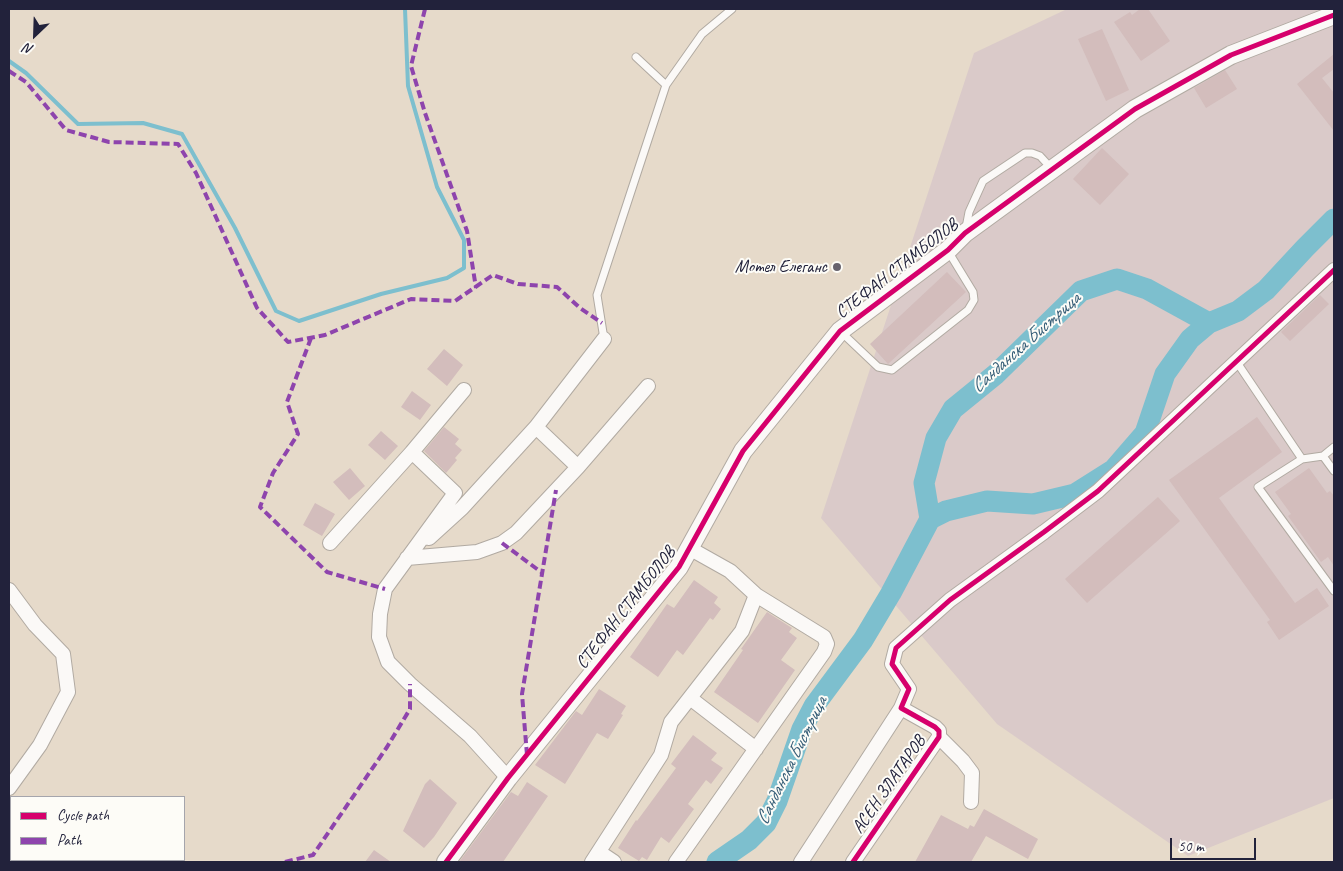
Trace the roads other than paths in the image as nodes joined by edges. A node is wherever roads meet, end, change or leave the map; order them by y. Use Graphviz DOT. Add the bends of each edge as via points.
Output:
graph roads {
  1 [pos="732,9"];
  2 [pos="1334,14"];
  3 [pos="636,57"];
  4 [pos="666,85"];
  5 [pos="1052,169"];
  6 [pos="965,233"];
  7 [pos="948,250"];
  8 [pos="1334,270"];
  9 [pos="840,331"];
  10 [pos="604,338"];
  11 [pos="1236,361"];
  12 [pos="648,386"];
  13 [pos="464,390"];
  14 [pos="536,427"];
  15 [pos="1334,447"];
  16 [pos="412,452"];
  17 [pos="1323,456"];
  18 [pos="1302,459"];
  19 [pos="578,467"];
  20 [pos="1334,471"];
  21 [pos="330,543"];
  22 [pos="689,548"];
  23 [pos="407,558"];
  24 [pos="9,590"];
  25 [pos="1334,591"];
  26 [pos="756,595"];
  27 [pos="690,698"];
  28 [pos="901,708"];
  29 [pos="939,737"];
  30 [pos="756,749"];
  31 [pos="508,778"];
  32 [pos="9,788"];
  33 [pos="971,802"];
  34 [pos="595,857"];
  35 [pos="446,862"];
  36 [pos="614,862"];
  37 [pos="676,862"];
  38 [pos="801,862"];
  39 [pos="853,862"];
  1 -- 4 [label="lane" via="702,34"];
  2 -- 5 [label="street, СТЕФАН СТАМБОЛОВ" via="1231,55 1135,109"];
  3 -- 4 [label="lane"];
  4 -- 10 [label="lane" via="597,295"];
  5 -- 6 [label="street, СТЕФАН СТАМБОЛОВ"];
  5 -- 6 [label="lane" via="1040,156 1025,153 983,181 969,212"];
  6 -- 7 [label="street, СТЕФАН СТАМБОЛОВ"];
  7 -- 9 [label="street, СТЕФАН СТАМБОЛОВ"];
  7 -- 9 [label="lane" via="973,292 974,300 968,310 892,370 878,367"];
  8 -- 11 [label="street"];
  9 -- 22 [label="street, СТЕФАН СТАМБОЛОВ" via="743,451"];
  10 -- 14 [label="street"];
  11 -- 18 [label="lane"];
  11 -- 28 [label="street, АСЕН ЗЛАТАРОВ" via="1098,491 950,600 896,648 892,664 909,689"];
  12 -- 19 [label="street"];
  13 -- 16 [label="street"];
  14 -- 19 [label="street"];
  14 -- 23 [label="street" via="462,508"];
  15 -- 17 [label="lane"];
  16 -- 21 [label="street"];
  16 -- 23 [label="street" via="455,492"];
  17 -- 18 [label="lane"];
  17 -- 20 [label="lane"];
  18 -- 25 [label="lane" via="1258,487"];
  19 -- 23 [label="street" via="516,533 502,542 477,552"];
  22 -- 26 [label="street" via="730,571"];
  22 -- 31 [label="street, СТЕФАН СТАМБОЛОВ" via="678,567"];
  23 -- 31 [label="street" via="385,589 380,614 379,637 388,662 470,736"];
  24 -- 32 [label="street" via="63,654 68,692 40,745"];
  26 -- 27 [label="street" via="742,631"];
  26 -- 30 [label="street" via="824,637 827,644"];
  27 -- 30 [label="street"];
  27 -- 34 [label="street" via="671,722 661,755"];
  28 -- 29 [label="street, АСЕН ЗЛАТАРОВ" via="936,727"];
  28 -- 38 [label="street, АСЕН ЗЛАТАРОВ"];
  29 -- 33 [label="street" via="972,773"];
  29 -- 39 [label="street, АСЕН ЗЛАТАРОВ"];
  30 -- 37 [label="street"];
  31 -- 35 [label="street, СТЕФАН СТАМБОЛОВ"];
  34 -- 36 [label="street"];
}
